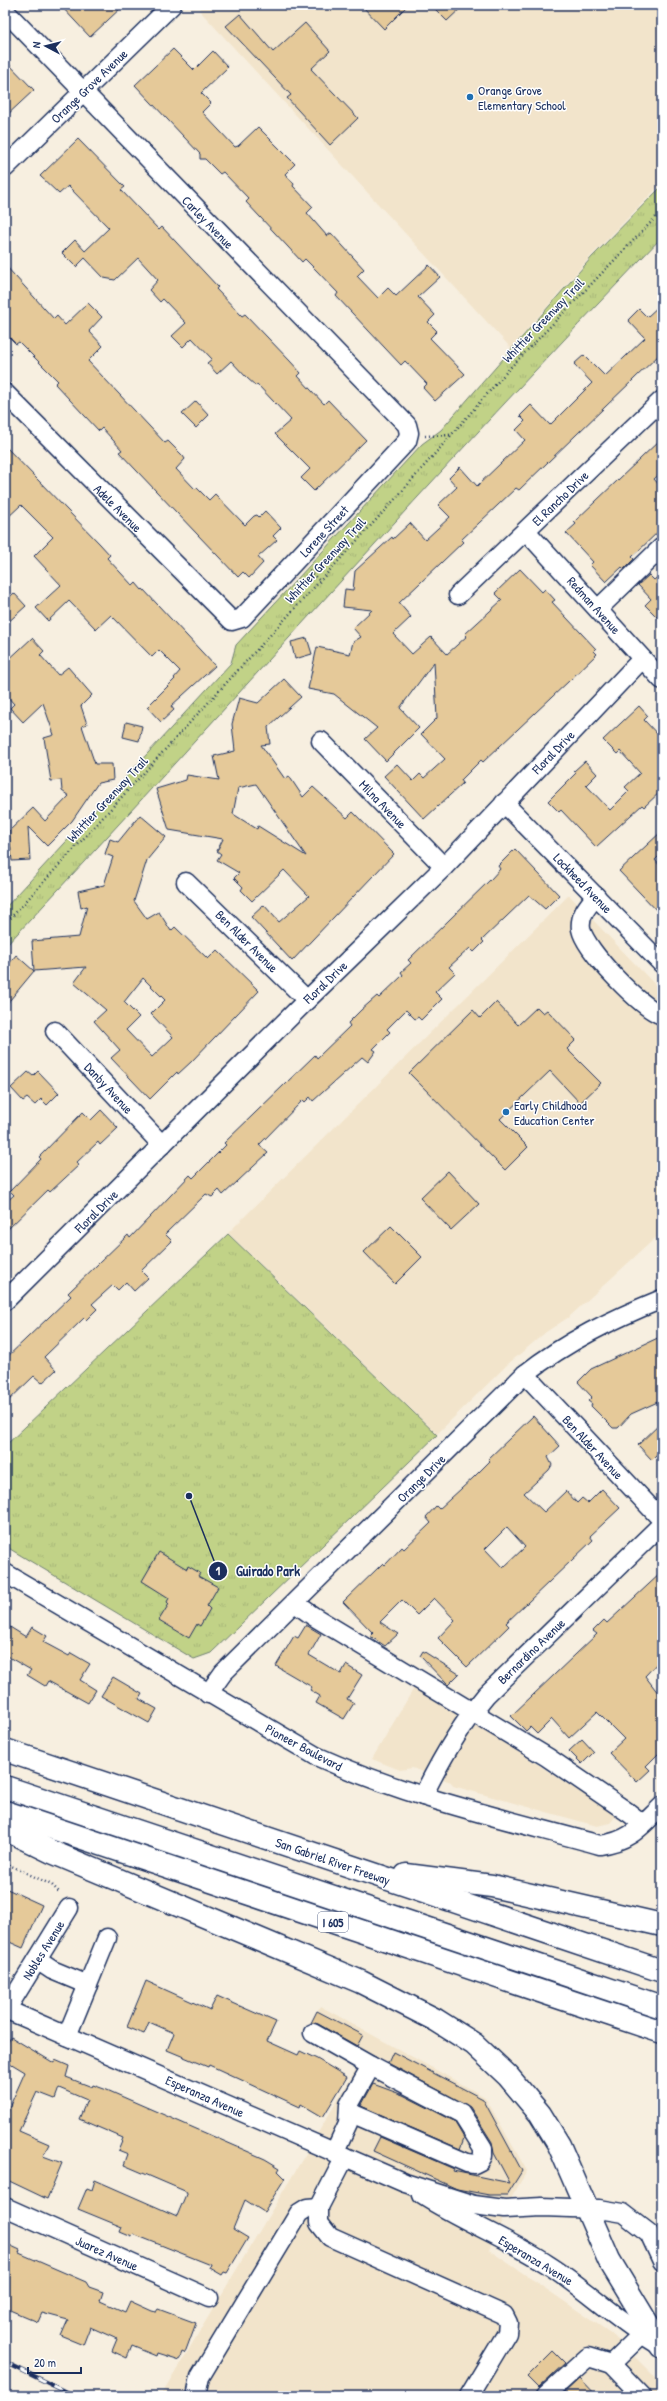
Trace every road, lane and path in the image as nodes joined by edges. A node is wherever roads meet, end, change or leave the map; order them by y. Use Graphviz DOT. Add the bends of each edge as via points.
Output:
graph roads {
  1 [pos="172,5"];
  2 [pos="5,11"];
  3 [pos="82,93"];
  4 [pos="5,168"];
  5 [pos="662,211"];
  6 [pos="5,393"];
  7 [pos="662,400"];
  8 [pos="409,433"];
  9 [pos="453,434"];
  10 [pos="526,531"];
  11 [pos="662,548"];
  12 [pos="458,595"];
  13 [pos="598,609"];
  14 [pos="232,621"];
  15 [pos="642,659"];
  16 [pos="662,680"];
  17 [pos="321,741"];
  18 [pos="504,803"];
  19 [pos="444,867"];
  20 [pos="186,882"];
  21 [pos="596,896"];
  22 [pos="5,924"];
  23 [pos="662,964"];
  24 [pos="307,1000"];
  25 [pos="662,1014"];
  26 [pos="55,1031"];
  27 [pos="162,1145"];
  28 [pos="9,1291"];
  29 [pos="662,1299"];
  30 [pos="525,1374"];
  31 [pos="662,1520"];
  32 [pos="662,1524"];
  33 [pos="5,1573"];
  34 [pos="295,1603"];
  35 [pos="208,1694"];
  36 [pos="472,1712"];
  37 [pos="5,1750"];
  38 [pos="5,1776"];
  39 [pos="5,1787"];
  40 [pos="423,1796"];
  41 [pos="662,1806"];
  42 [pos="5,1812"];
  43 [pos="5,1829"];
  44 [pos="637,1830"];
  45 [pos="5,1863"];
  46 [pos="356,1869"];
  47 [pos="65,1916"];
  48 [pos="662,1925"];
  49 [pos="107,1938"];
  50 [pos="37,1960"];
  51 [pos="662,1971"];
  52 [pos="88,1986"];
  53 [pos="662,1996"];
  54 [pos="662,2007"];
  55 [pos="5,2010"];
  56 [pos="662,2032"];
  57 [pos="313,2033"];
  58 [pos="67,2036"];
  59 [pos="371,2066"];
  60 [pos="349,2112"];
  61 [pos="340,2155"];
  62 [pos="405,2183"];
  63 [pos="319,2206"];
  64 [pos="5,2207"];
  65 [pos="586,2209"];
  66 [pos="662,2261"];
  67 [pos="209,2298"];
  68 [pos="640,2335"];
  69 [pos="661,2346"];
  70 [pos="611,2364"];
  71 [pos="196,2396"];
  72 [pos="470,2396"];
  73 [pos="545,2396"];
  74 [pos="642,2396"];
  1 -- 3 [label="street, Orange Grove Avenue"];
  2 -- 3 [label="street, Carley Avenue"];
  3 -- 4 [label="street, Orange Grove Avenue"];
  3 -- 8 [label="street, Carley Avenue" via="406,425"];
  5 -- 9 [label="path, Whittier Greenway Trail" via="509,369"];
  6 -- 14 [label="street, Adele Avenue"];
  7 -- 10 [label="street, El Rancho Drive"];
  8 -- 9 [label="path" via="426,437"];
  8 -- 14 [label="street, Lorene Street" via="407,441 292,565 242,618"];
  9 -- 22 [label="path, Whittier Greenway Trail"];
  10 -- 12 [label="street, El Rancho Drive"];
  10 -- 13 [label="street, Redman Avenue"];
  11 -- 13 [label="street"];
  13 -- 15 [label="street, Redman Avenue"];
  15 -- 16 [label="street, Redman Avenue"];
  15 -- 18 [label="street, Floral Drive"];
  17 -- 19 [label="street, Milna Avenue"];
  18 -- 19 [label="street, Floral Drive"];
  18 -- 21 [label="street, Lockheed Avenue"];
  19 -- 24 [label="street, Floral Drive"];
  20 -- 24 [label="street, Ben Alder Avenue"];
  21 -- 23 [label="street, Lockheed Avenue"];
  21 -- 25 [label="street" via="582,914 580,928 584,940 632,992 657,1013"];
  24 -- 27 [label="street, Floral Drive"];
  26 -- 27 [label="street, Danby Avenue"];
  27 -- 28 [label="street, Floral Drive"];
  29 -- 30 [label="street, Orange Drive" via="554,1351"];
  30 -- 31 [label="street, Ben Alder Avenue"];
  30 -- 34 [label="street, Orange Drive"];
  32 -- 36 [label="street, Bernardino Avenue" via="486,1695"];
  33 -- 35 [label="street, Pioneer Boulevard"];
  34 -- 35 [label="street, Orange Drive" via="223,1673"];
  34 -- 36 [label="street"];
  35 -- 40 [label="street, Pioneer Boulevard" via="316,1756 358,1775"];
  36 -- 40 [label="street, Bernardino Avenue"];
  36 -- 44 [label="street" via="547,1757 630,1813"];
  37 -- 46 [label="highway, San Gabriel River Freeway"];
  38 -- 53 [label="highway"];
  39 -- 54 [label="highway"];
  40 -- 44 [label="street, Pioneer Boulevard" via="600,1845 617,1842"];
  41 -- 44 [label="street"];
  42 -- 56 [label="highway, I 605"];
  43 -- 65 [label="highway" via="52,1852 361,1982 436,2020 474,2044 508,2076 540,2114 559,2145"];
  45 -- 47 [label="path" via="58,1889"];
  46 -- 48 [label="highway" via="492,1886"];
  46 -- 51 [label="highway, San Gabriel River Freeway"];
  47 -- 50 [label="street, Nobles Avenue"];
  49 -- 52 [label="street"];
  50 -- 52 [label="street" via="52,1970"];
  50 -- 55 [label="street, Nobles Avenue"];
  52 -- 58 [label="street"];
  55 -- 58 [label="street, Esperanza Avenue"];
  57 -- 59 [label="street"];
  58 -- 61 [label="street, Esperanza Avenue"];
  59 -- 60 [label="street" via="349,2105"];
  59 -- 60 [label="street" via="461,2114 483,2148 483,2156 474,2164 467,2163"];
  60 -- 61 [label="street"];
  61 -- 62 [label="street, Esperanza Avenue"];
  61 -- 63 [label="street"];
  62 -- 65 [label="street, Esperanza Avenue" via="474,2205 504,2210"];
  62 -- 68 [label="street, Esperanza Avenue" via="436,2204 546,2263 581,2287"];
  63 -- 71 [label="street" via="307,2208 300,2213 200,2377"];
  63 -- 72 [label="street" via="319,2223 330,2237 504,2315 508,2323 507,2333"];
  64 -- 67 [label="street, Juarez Avenue"];
  65 -- 66 [label="street, Esperanza Avenue" via="623,2213 636,2221 649,2233"];
  65 -- 69 [label="highway" via="609,2260"];
  68 -- 69 [label="street, Esperanza Avenue"];
  68 -- 70 [label="street"];
  70 -- 73 [label="street" via="588,2357"];
  70 -- 74 [label="street"];
}
